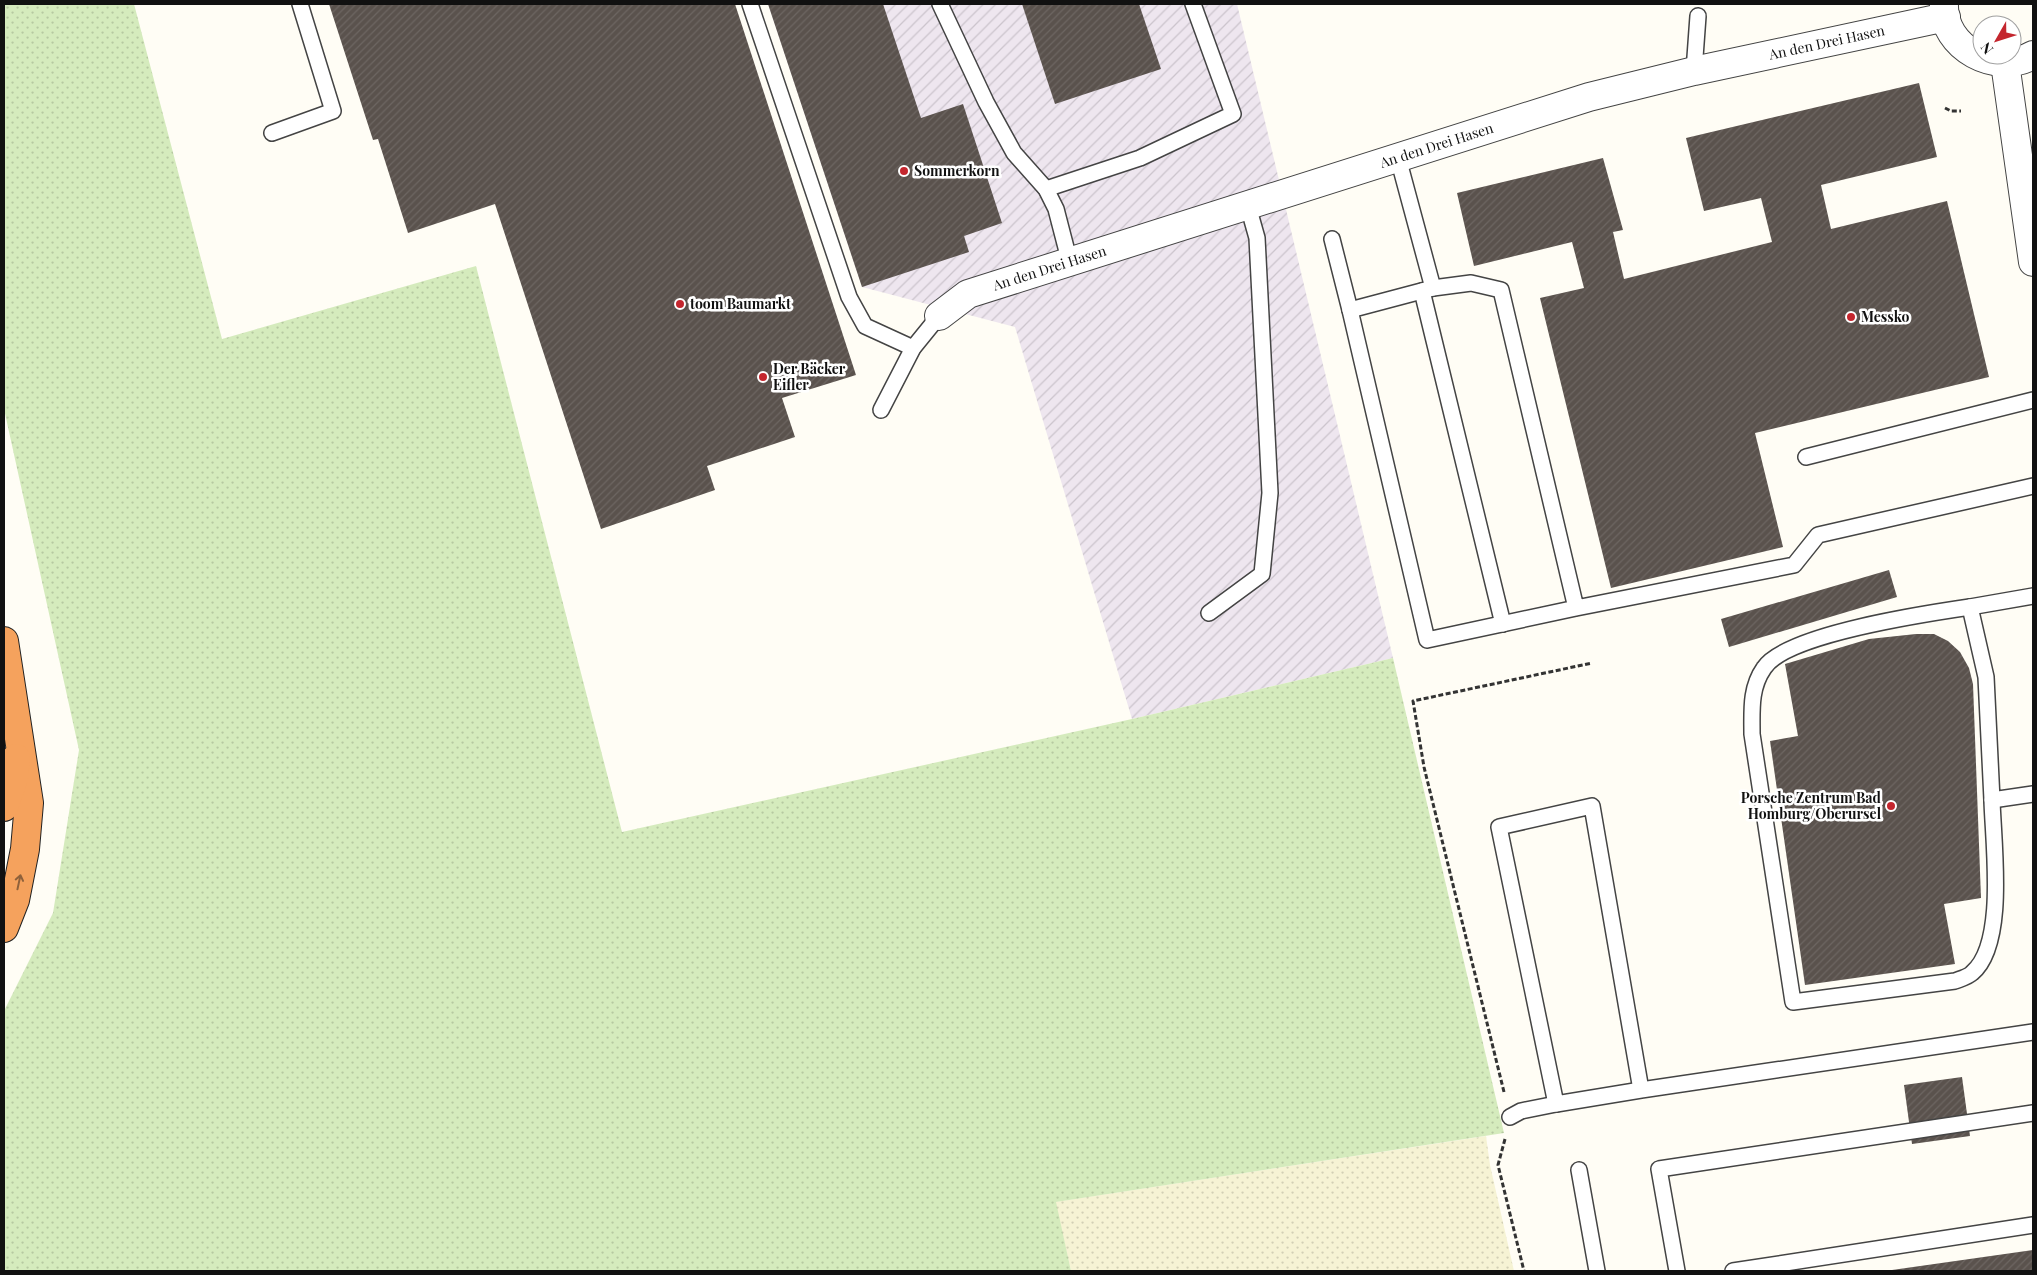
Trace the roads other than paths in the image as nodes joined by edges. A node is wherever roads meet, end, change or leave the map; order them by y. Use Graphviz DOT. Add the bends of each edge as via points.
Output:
graph roads {
  1 [pos="300,4"];
  2 [pos="750,4"];
  3 [pos="940,4"];
  4 [pos="1193,4"];
  5 [pos="1945,10"];
  6 [pos="1698,16"];
  7 [pos="1972,54"];
  8 [pos="2033,55"];
  9 [pos="2022,61"];
  10 [pos="2005,65"];
  11 [pos="1694,71"];
  12 [pos="272,133"];
  13 [pos="1398,158"];
  14 [pos="1046,189"];
  15 [pos="1248,206"];
  16 [pos="1332,239"];
  17 [pos="1070,262"];
  18 [pos="2033,262"];
  19 [pos="1428,289"];
  20 [pos="1350,310"];
  21 [pos="939,316"];
  22 [pos="913,348"];
  23 [pos="2033,400"];
  24 [pos="881,410"];
  25 [pos="1806,457"];
  26 [pos="2033,486"];
  27 [pos="2033,596"];
  28 [pos="1970,607"];
  29 [pos="1576,608"];
  30 [pos="1208,613"];
  31 [pos="1503,624"];
  32 [pos="4,641"];
  33 [pos="19,729"];
  34 [pos="2033,794"];
  35 [pos="1992,800"];
  36 [pos="4,807"];
  37 [pos="4,928"];
  38 [pos="2033,1032"];
  39 [pos="1642,1090"];
  40 [pos="1556,1104"];
  41 [pos="2033,1113"];
  42 [pos="1510,1117"];
  43 [pos="1579,1170"];
  44 [pos="2033,1225"];
  45 [pos="1596,1271"];
  46 [pos="1677,1271"];
  47 [pos="1733,1271"];
  1 -- 12 [label="lane" via="333,111"];
  2 -- 22 [label="lane" via="849,297 865,326"];
  3 -- 14 [label="lane" via="1014,153"];
  4 -- 14 [label="lane" via="1232,114 1140,158"];
  5 -- 7 [label="street" via="1958,42"];
  5 -- 11 [label="street, An den Drei Hasen"];
  6 -- 11 [label="lane"];
  8 -- 9 [label="street"];
  10 -- 18 [label="street"];
  11 -- 13 [label="street, An den Drei Hasen" via="1589,97"];
  13 -- 15 [label="street, An den Drei Hasen"];
  13 -- 19 [label="lane"];
  14 -- 17 [label="lane" via="1056,209"];
  15 -- 17 [label="street, An den Drei Hasen"];
  15 -- 30 [label="lane" via="1258,238 1270,493 1262,574"];
  16 -- 20 [label="lane"];
  17 -- 21 [label="street, An den Drei Hasen" via="968,294"];
  19 -- 20 [label="lane"];
  19 -- 29 [label="lane" via="1471,283 1501,290"];
  19 -- 31 [label="lane"];
  20 -- 31 [label="lane" via="1427,640"];
  21 -- 22 [label="lane"];
  22 -- 24 [label="lane"];
  23 -- 25 [label="lane"];
  26 -- 29 [label="lane" via="1818,535 1794,566"];
  27 -- 28 [label="lane"];
  28 -- 35 [label="lane" via="1986,677"];
  28 -- 35 [label="lane" via="1917,614 1848,630 1783,652 1764,666 1752,691 1752,734 1793,1002 1955,981 1973,973 1989,948 1996,913"];
  29 -- 31 [label="lane"];
  32 -- 33 [label="highway"];
  33 -- 36 [label="highway" via="14,778"];
  37 -- 33 [label="highway, one-way" via="15,900 26,849 29,803"];
  34 -- 35 [label="lane"];
  38 -- 39 [label="lane"];
  39 -- 40 [label="lane"];
  39 -- 40 [label="lane" via="1592,806 1499,827"];
  40 -- 42 [label="lane" via="1521,1111"];
  41 -- 46 [label="lane" via="1659,1169"];
  43 -- 45 [label="lane"];
  44 -- 47 [label="lane"];
}
